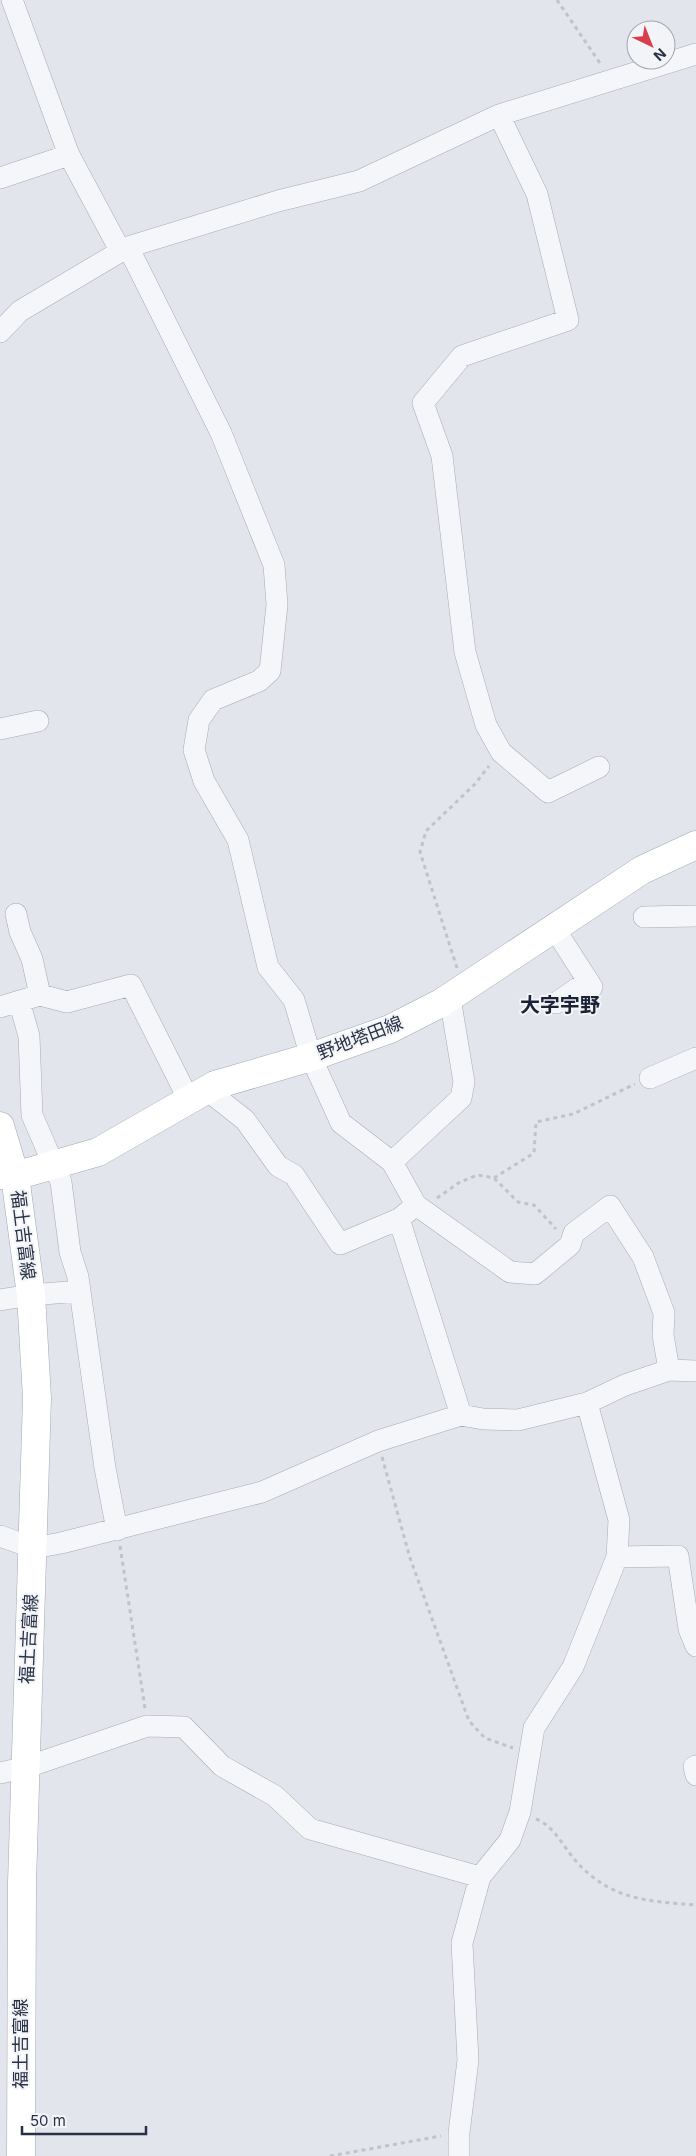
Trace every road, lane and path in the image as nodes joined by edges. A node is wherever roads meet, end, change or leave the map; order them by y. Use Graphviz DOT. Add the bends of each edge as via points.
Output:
graph roads {
  1 [pos="12,0"];
  2 [pos="557,0"];
  3 [pos="696,54"];
  4 [pos="612,82"];
  5 [pos="499,116"];
  6 [pos="69,155"];
  7 [pos="0,178"];
  8 [pos="125,250"];
  9 [pos="0,332"];
  10 [pos="38,721"];
  11 [pos="0,729"];
  12 [pos="501,752"];
  13 [pos="599,767"];
  14 [pos="696,846"];
  15 [pos="16,914"];
  16 [pos="696,916"];
  17 [pos="644,917"];
  18 [pos="554,928"];
  19 [pos="456,993"];
  20 [pos="40,994"];
  21 [pos="556,1003"];
  22 [pos="10,1004"];
  23 [pos="311,1057"];
  24 [pos="696,1058"];
  25 [pos="650,1078"];
  26 [pos="198,1095"];
  27 [pos="0,1126"];
  28 [pos="392,1162"];
  29 [pos="54,1167"];
  30 [pos="8,1176"];
  31 [pos="494,1178"];
  32 [pos="419,1207"];
  33 [pos="399,1219"];
  34 [pos="570,1245"];
  35 [pos="80,1290"];
  36 [pos="31,1294"];
  37 [pos="0,1300"];
  38 [pos="669,1370"];
  39 [pos="696,1372"];
  40 [pos="587,1403"];
  41 [pos="461,1415"];
  42 [pos="378,1441"];
  43 [pos="117,1530"];
  44 [pos="0,1536"];
  45 [pos="34,1548"];
  46 [pos="617,1557"];
  47 [pos="696,1646"];
  48 [pos="147,1726"];
  49 [pos="530,1755"];
  50 [pos="696,1766"];
  51 [pos="27,1767"];
  52 [pos="0,1773"];
  53 [pos="696,1775"];
  54 [pos="520,1812"];
  55 [pos="480,1877"];
  56 [pos="696,1905"];
  57 [pos="459,2133"];
  58 [pos="21,2156"];
  59 [pos="330,2156"];
  60 [pos="459,2156"];
  1 -- 6 [label="street"];
  2 -- 4 [label="path"];
  3 -- 4 [label="street"];
  4 -- 5 [label="street"];
  5 -- 8 [label="street" via="359,181 278,201"];
  5 -- 12 [label="street" via="537,194 568,320 462,356 423,403 442,456 465,652 486,724"];
  6 -- 7 [label="street"];
  6 -- 8 [label="street"];
  8 -- 9 [label="street" via="20,311"];
  8 -- 23 [label="street" via="221,433 274,564 277,605 270,671 259,681 212,700 200,720 194,750 204,781 238,840 268,967 294,1000"];
  10 -- 11 [label="street"];
  12 -- 13 [label="street" via="548,792"];
  12 -- 19 [label="path" via="475,784 426,831 420,852"];
  14 -- 18 [label="main road, 野地塔田線" via="642,870"];
  15 -- 20 [label="street"];
  16 -- 17 [label="street"];
  18 -- 19 [label="main road, 野地塔田線"];
  18 -- 21 [label="street" via="590,984"];
  19 -- 23 [label="main road, 野地塔田線" via="390,1029"];
  19 -- 28 [label="street" via="464,1082 461,1098"];
  20 -- 22 [label="street"];
  20 -- 26 [label="street" via="67,1002 131,985"];
  22 -- 29 [label="street" via="29,1036 32,1114"];
  23 -- 26 [label="main road, 野地塔田線" via="215,1085"];
  23 -- 28 [label="street" via="341,1123"];
  24 -- 25 [label="street"];
  25 -- 31 [label="path" via="573,1114 536,1122 534,1153"];
  26 -- 29 [label="main road, 野地塔田線" via="98,1152"];
  26 -- 33 [label="street" via="245,1120 278,1166 294,1175 340,1244"];
  27 -- 30 [label="main road, 福土吉富線"];
  28 -- 32 [label="street"];
  29 -- 30 [label="main road, 野地塔田線"];
  29 -- 35 [label="street" via="60,1182 70,1252"];
  30 -- 36 [label="main road, 福土吉富線"];
  31 -- 32 [label="path" via="478,1176 460,1182"];
  31 -- 34 [label="path" via="518,1202 534,1205"];
  32 -- 33 [label="street"];
  32 -- 34 [label="street" via="510,1272 535,1274"];
  33 -- 41 [label="street"];
  34 -- 38 [label="street" via="574,1234 610,1206 643,1257 664,1312 663,1335"];
  35 -- 36 [label="street"];
  35 -- 43 [label="street"];
  36 -- 37 [label="street"];
  36 -- 45 [label="main road, 福土吉富線" via="37,1398"];
  38 -- 39 [label="street"];
  38 -- 40 [label="street" via="625,1385"];
  40 -- 41 [label="street" via="518,1420"];
  40 -- 46 [label="street" via="619,1520"];
  41 -- 42 [label="street"];
  42 -- 43 [label="street" via="262,1492"];
  42 -- 49 [label="path" via="410,1558 469,1721 485,1738"];
  43 -- 45 [label="street"];
  43 -- 48 [label="path"];
  44 -- 45 [label="street"];
  45 -- 51 [label="main road, 福土吉富線"];
  46 -- 47 [label="street" via="678,1556 689,1629"];
  46 -- 49 [label="street" via="573,1667 534,1728"];
  48 -- 51 [label="street"];
  48 -- 55 [label="street" via="184,1727 222,1766 274,1796 310,1829"];
  49 -- 54 [label="street"];
  50 -- 53 [label="street"];
  51 -- 52 [label="street"];
  51 -- 58 [label="main road, 福土吉富線" via="22,1883"];
  54 -- 55 [label="street" via="510,1840"];
  54 -- 56 [label="path" via="546,1823 576,1861 610,1890 647,1901"];
  55 -- 57 [label="street" via="462,1943 468,2060"];
  57 -- 59 [label="path"];
  57 -- 60 [label="street"];
}
